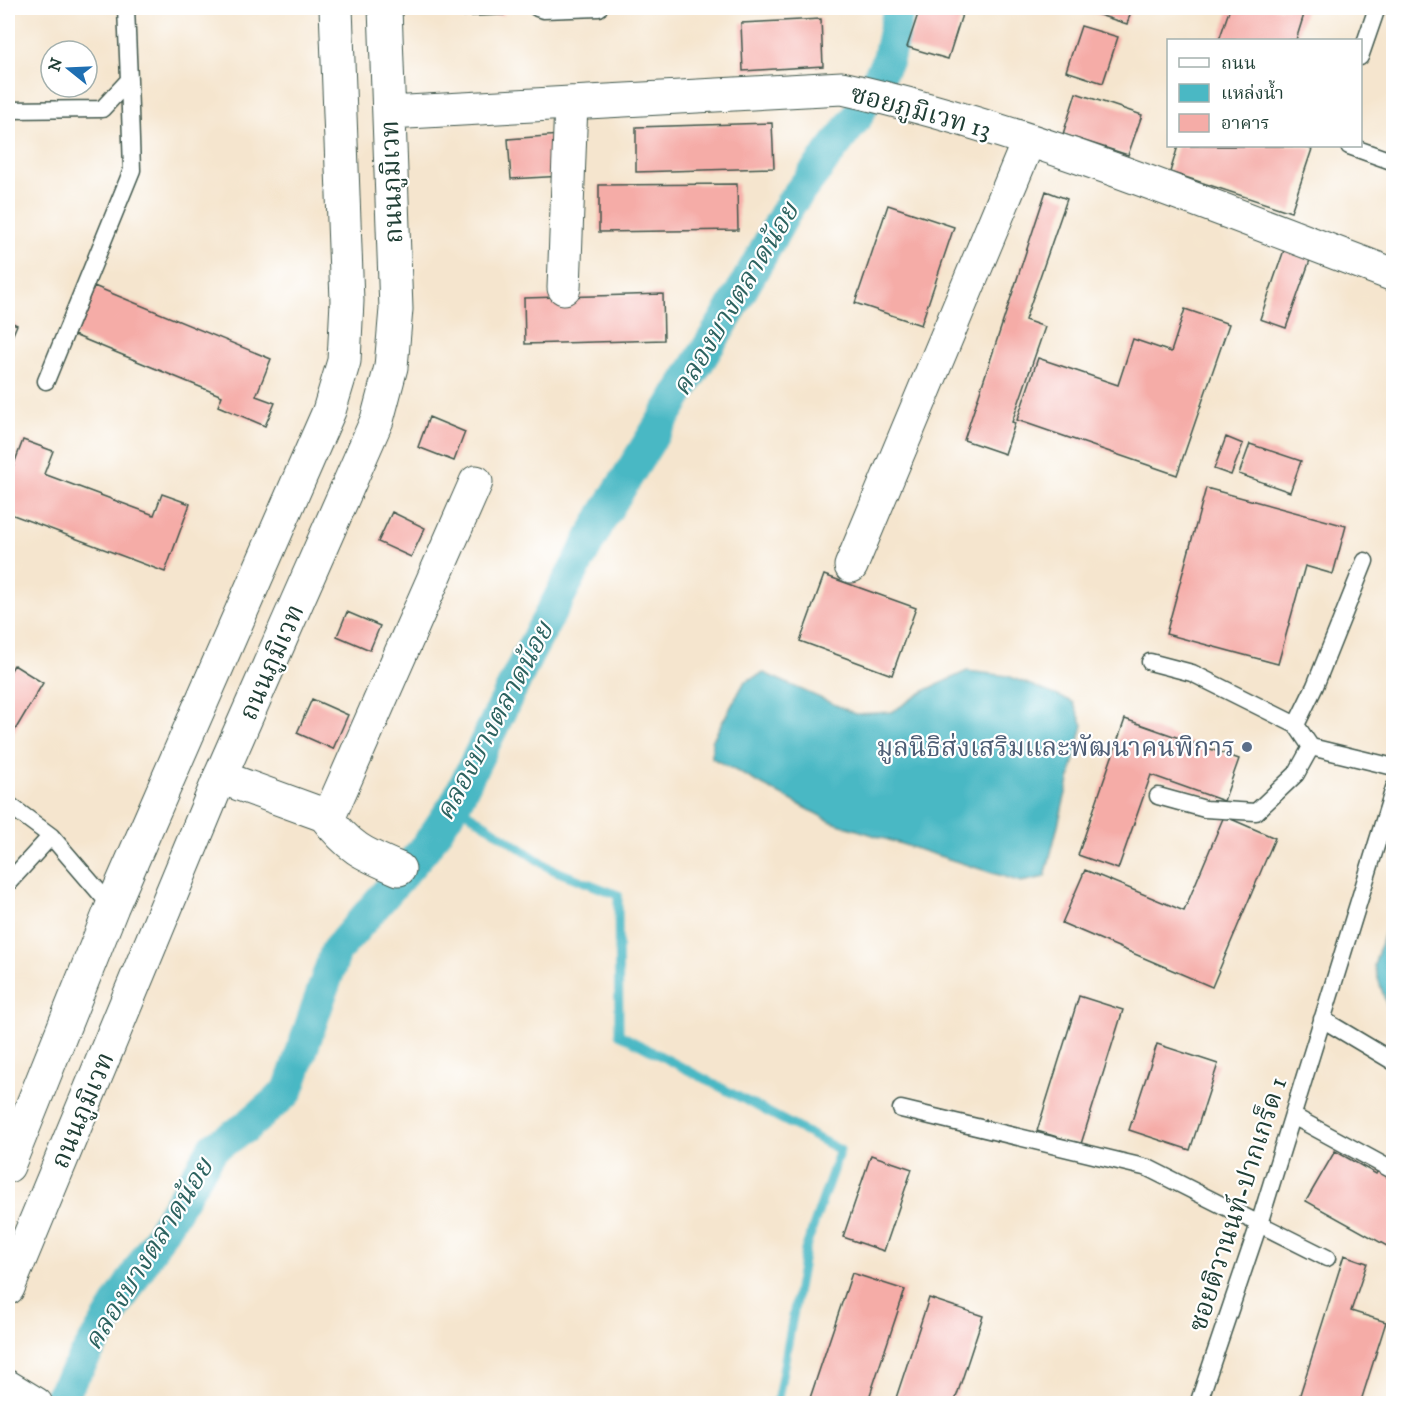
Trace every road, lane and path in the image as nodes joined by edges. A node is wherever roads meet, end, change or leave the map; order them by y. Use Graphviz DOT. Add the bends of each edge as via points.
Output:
graph roads {
  1 [pos="126,8"];
  2 [pos="336,8"];
  3 [pos="385,8"];
  4 [pos="537,8"];
  5 [pos="599,8"];
  6 [pos="1377,8"];
  7 [pos="1362,51"];
  8 [pos="129,80"];
  9 [pos="571,103"];
  10 [pos="8,110"];
  11 [pos="389,113"];
  12 [pos="1028,142"];
  13 [pos="1352,147"];
  14 [pos="1394,162"];
  15 [pos="1394,275"];
  16 [pos="564,288"];
  17 [pos="46,381"];
  18 [pos="476,482"];
  19 [pos="1365,561"];
  20 [pos="851,566"];
  21 [pos="1150,662"];
  22 [pos="1296,725"];
  23 [pos="1311,747"];
  24 [pos="1394,767"];
  25 [pos="220,777"];
  26 [pos="1394,788"];
  27 [pos="1158,796"];
  28 [pos="8,804"];
  29 [pos="324,815"];
  30 [pos="51,836"];
  31 [pos="399,869"];
  32 [pos="8,883"];
  33 [pos="112,907"];
  34 [pos="1322,1019"];
  35 [pos="1394,1062"];
  36 [pos="901,1109"];
  37 [pos="1293,1116"];
  38 [pos="8,1166"];
  39 [pos="1394,1171"];
  40 [pos="1259,1224"];
  41 [pos="1327,1258"];
  42 [pos="8,1287"];
  43 [pos="8,1387"];
  44 [pos="36,1404"];
  45 [pos="1198,1404"];
  1 -- 8 [label="lane"];
  2 -- 33 [label="street, ถนนภูมิเวท" via="347,301 344,361 329,411"];
  3 -- 11 [label="street, ถนนภูมิเวท"];
  4 -- 5 [label="lane"];
  6 -- 7 [label="lane"];
  8 -- 10 [label="lane" via="102,109"];
  8 -- 17 [label="lane" via="132,170"];
  9 -- 11 [label="street, ซอยภูมิเวท 13"];
  9 -- 12 [label="street, ซอยภูมิเวท 13" via="842,88 908,103"];
  9 -- 16 [label="street"];
  11 -- 25 [label="street, ถนนภูมิเวท" via="396,309 388,378 377,420"];
  12 -- 15 [label="street, ซอยภูมิเวท 13"];
  12 -- 20 [label="street"];
  13 -- 14 [label="lane"];
  18 -- 29 [label="street" via="331,812"];
  19 -- 22 [label="lane"];
  21 -- 22 [label="lane" via="1192,673"];
  22 -- 23 [label="lane"];
  23 -- 24 [label="lane"];
  23 -- 27 [label="lane" via="1296,774 1256,812 1205,809"];
  25 -- 29 [label="street"];
  25 -- 42 [label="street, ถนนภูมิเวท"];
  26 -- 34 [label="lane, ซอยติวานนท์-ปากเกร็ด 1"];
  28 -- 30 [label="lane"];
  29 -- 31 [label="street" via="358,851"];
  30 -- 32 [label="lane"];
  30 -- 33 [label="lane"];
  33 -- 38 [label="street, ถนนภูมิเวท"];
  34 -- 35 [label="lane"];
  34 -- 37 [label="lane, ซอยติวานนท์-ปากเกร็ด 1"];
  36 -- 40 [label="lane" via="1148,1168"];
  37 -- 39 [label="lane"];
  37 -- 40 [label="lane, ซอยติวานนท์-ปากเกร็ด 1"];
  40 -- 41 [label="lane"];
  40 -- 45 [label="lane, ซอยติวานนท์-ปากเกร็ด 1"];
  43 -- 44 [label="street"];
}
